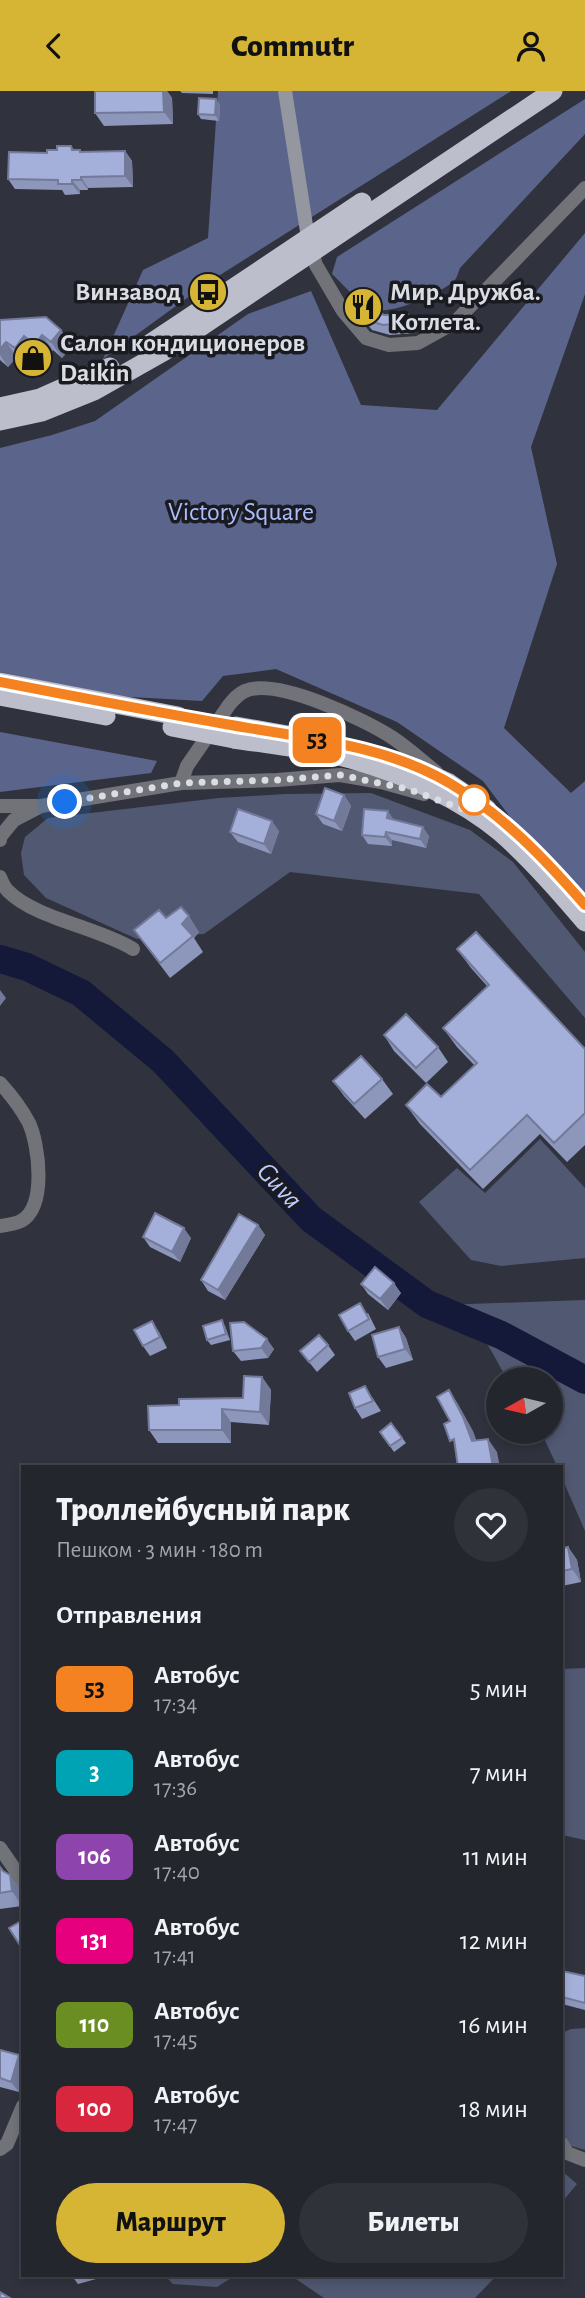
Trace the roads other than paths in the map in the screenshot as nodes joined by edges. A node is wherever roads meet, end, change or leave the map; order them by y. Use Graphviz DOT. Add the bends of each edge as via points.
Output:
graph roads {
  1 [pos="285,91"];
  2 [pos="528,91"];
  3 [pos="553,91"];
  4 [pos="585,188"];
  5 [pos="312,252"];
  6 [pos="0,407"];
  7 [pos="0,421"];
  8 [pos="0,682"];
  9 [pos="0,697"];
  10 [pos="175,722"];
  11 [pos="235,732"];
  12 [pos="181,783"];
  13 [pos="449,783"];
  14 [pos="0,806"];
  15 [pos="41,806"];
  16 [pos="468,811"];
  17 [pos="0,840"];
  18 [pos="0,877"];
  19 [pos="585,905"];
  20 [pos="585,922"];
  21 [pos="133,949"];
  22 [pos="0,1083"];
  23 [pos="0,1226"];
  24 [pos="0,1848"];
  25 [pos="21,1878"];
  26 [pos="21,2111"];
  27 [pos="563,2146"];
  28 [pos="0,2149"];
  29 [pos="585,2160"];
  1 -- 5 [label="main road"];
  2 -- 5 [label="highway"];
  3 -- 5 [label="highway"];
  4 -- 5 [label="street" via="454,323 418,343 389,345 366,338 343,311"];
  5 -- 6 [label="highway" via="92,377 40,398"];
  5 -- 7 [label="highway" via="163,352 94,391 42,412"];
  8 -- 10 [label="highway"];
  9 -- 10 [label="highway"];
  10 -- 11 [label="highway"];
  11 -- 13 [label="highway" via="294,735 380,755"];
  11 -- 16 [label="highway" via="358,761 408,778"];
  12 -- 13 [label="street" via="187,766 229,705 247,690 260,687 352,715 393,738"];
  12 -- 15 [label="street"];
  12 -- 16 [label="street" via="340,775 408,789"];
  13 -- 19 [label="highway" via="512,827"];
  14 -- 15 [label="street"];
  15 -- 17 [label="street" via="14,820"];
  16 -- 20 [label="highway" via="528,858"];
  18 -- 21 [label="street" via="16,897"];
  22 -- 23 [label="street" via="30,1125 37,1151 38,1190 31,1212 23,1220"];
  24 -- 25 [label="street"];
  26 -- 28 [label="street" via="7,2144"];
  27 -- 29 [label="street" via="567,2153"];
}
